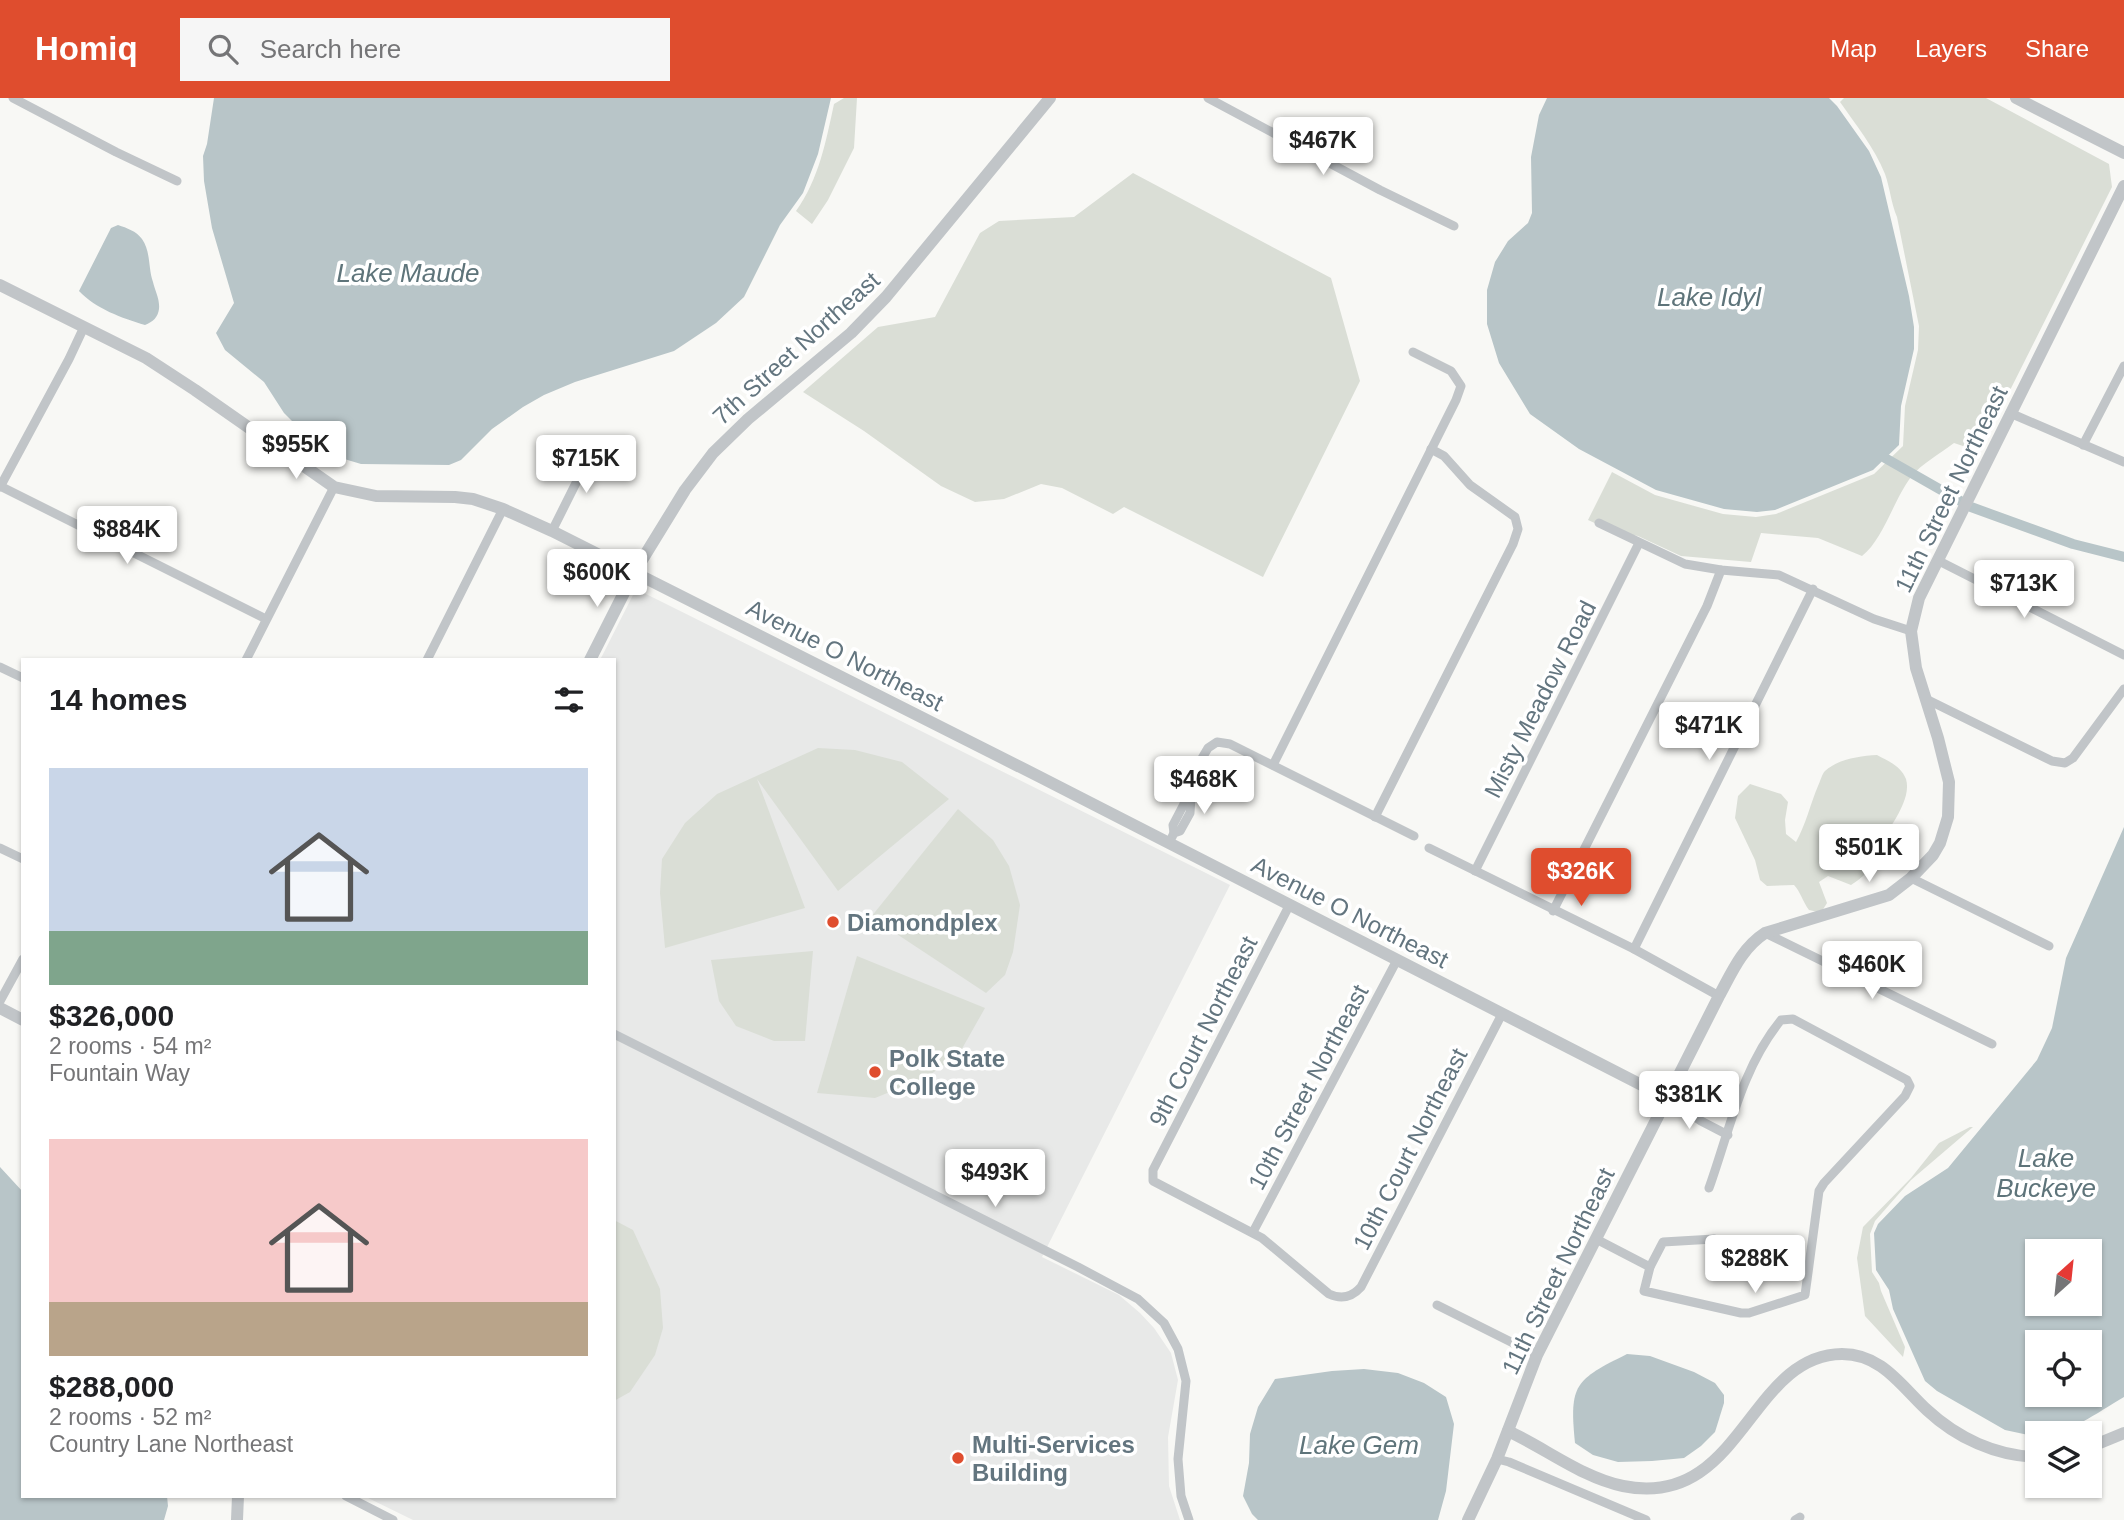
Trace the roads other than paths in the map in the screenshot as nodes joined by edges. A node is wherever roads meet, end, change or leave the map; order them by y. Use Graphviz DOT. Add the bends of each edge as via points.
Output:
graph roads {
  1 [pos="13,98"];
  2 [pos="1050,98"];
  3 [pos="1208,98"];
  4 [pos="2016,98"];
  5 [pos="2124,153"];
  6 [pos="177,181"];
  7 [pos="2124,186"];
  8 [pos="1454,226"];
  9 [pos="0,285"];
  10 [pos="84,327"];
  11 [pos="1413,352"];
  12 [pos="2124,366"];
  13 [pos="2010,412"];
  14 [pos="595,445"];
  15 [pos="2083,445"];
  16 [pos="1431,449"];
  17 [pos="2124,462"];
  18 [pos="0,486"];
  19 [pos="334,487"];
  20 [pos="503,509"];
  21 [pos="1599,523"];
  22 [pos="552,531"];
  23 [pos="1639,543"];
  24 [pos="1937,560"];
  25 [pos="1721,570"];
  26 [pos="634,573"];
  27 [pos="1813,589"];
  28 [pos="267,619"];
  29 [pos="1910,631"];
  30 [pos="2124,655"];
  31 [pos="247,658"];
  32 [pos="429,658"];
  33 [pos="591,658"];
  34 [pos="0,667"];
  35 [pos="21,677"];
  36 [pos="2124,689"];
  37 [pos="1926,699"];
  38 [pos="1273,765"];
  39 [pos="1375,817"];
  40 [pos="1414,836"];
  41 [pos="1172,838"];
  42 [pos="0,848"];
  43 [pos="1429,848"];
  44 [pos="21,858"];
  45 [pos="1475,871"];
  46 [pos="1911,878"];
  47 [pos="1290,904"];
  48 [pos="1553,911"];
  49 [pos="1765,933"];
  50 [pos="2049,946"];
  51 [pos="1634,949"];
  52 [pos="1396,960"];
  53 [pos="21,963"];
  54 [pos="1719,996"];
  55 [pos="0,1001"];
  56 [pos="0,1008"];
  57 [pos="1502,1014"];
  58 [pos="21,1019"];
  59 [pos="616,1035"];
  60 [pos="1992,1044"];
  61 [pos="1667,1098"];
  62 [pos="1728,1135"];
  63 [pos="1709,1188"];
  64 [pos="1253,1232"];
  65 [pos="1596,1239"];
  66 [pos="1714,1239"];
  67 [pos="1650,1267"];
  68 [pos="1437,1305"];
  69 [pos="1537,1355"];
  70 [pos="1508,1432"];
  71 [pos="2124,1433"];
  72 [pos="2102,1442"];
  73 [pos="2025,1456"];
  74 [pos="1497,1459"];
  75 [pos="239,1498"];
  76 [pos="350,1498"];
  77 [pos="237,1520"];
  78 [pos="393,1520"];
  79 [pos="1189,1520"];
  80 [pos="1468,1520"];
  81 [pos="1646,1520"];
  1 -- 6 [label="street"];
  2 -- 26 [label="street, 7th Street Northeast" via="879,304 713,453"];
  3 -- 8 [label="street"];
  4 -- 5 [label="street"];
  7 -- 13 [label="street, 11th Street Northeast"];
  9 -- 10 [label="street, Avenue O Northeast"];
  10 -- 18 [label="street"];
  10 -- 19 [label="street, Avenue O Northeast" via="146,358"];
  11 -- 16 [label="street" via="1451,371 1461,386"];
  12 -- 15 [label="street"];
  13 -- 15 [label="street"];
  13 -- 24 [label="street, 11th Street Northeast"];
  14 -- 22 [label="street"];
  15 -- 17 [label="street"];
  16 -- 38 [label="street"];
  16 -- 39 [label="street" via="1515,517 1518,529"];
  18 -- 28 [label="street"];
  19 -- 20 [label="street, Avenue O Northeast" via="376,496 464,498"];
  19 -- 28 [label="street"];
  20 -- 22 [label="street, Avenue O Northeast"];
  20 -- 32 [label="street"];
  21 -- 23 [label="street"];
  22 -- 26 [label="street, Avenue O Northeast"];
  23 -- 25 [label="street" via="1685,564"];
  23 -- 45 [label="street, Misty Meadow Road"];
  24 -- 29 [label="street, 11th Street Northeast"];
  24 -- 30 [label="street"];
  25 -- 27 [label="street" via="1779,575"];
  25 -- 48 [label="street"];
  26 -- 33 [label="street, 7th Street Northeast"];
  26 -- 41 [label="street, Avenue O Northeast"];
  27 -- 29 [label="street"];
  27 -- 51 [label="street"];
  28 -- 31 [label="street"];
  29 -- 37 [label="street, 11th Street Northeast"];
  34 -- 35 [label="street"];
  36 -- 37 [label="street" via="2065,763 2052,761"];
  37 -- 46 [label="street, 11th Street Northeast" via="1948,773 1950,806 1933,855"];
  38 -- 39 [label="street"];
  38 -- 41 [label="street" via="1230,744 1217,742 1208,748 1191,779 1189,813"];
  39 -- 40 [label="street"];
  41 -- 47 [label="street, Avenue O Northeast"];
  42 -- 44 [label="street"];
  43 -- 45 [label="street"];
  45 -- 48 [label="street"];
  46 -- 49 [label="street, 11th Street Northeast" via="1889,895"];
  46 -- 50 [label="street"];
  47 -- 52 [label="street, Avenue O Northeast"];
  47 -- 64 [label="street, 9th Court Northeast" via="1153,1170 1153,1181"];
  48 -- 51 [label="street"];
  49 -- 54 [label="street, 11th Street Northeast" via="1744,951"];
  49 -- 60 [label="street"];
  51 -- 54 [label="street"];
  52 -- 57 [label="street, Avenue O Northeast"];
  52 -- 64 [label="street, 10th Street Northeast"];
  53 -- 55 [label="street"];
  54 -- 61 [label="street, 11th Street Northeast"];
  56 -- 58 [label="street"];
  57 -- 61 [label="street, Avenue O Northeast"];
  57 -- 64 [label="street, 10th Court Northeast" via="1356,1292 1347,1297 1329,1294"];
  59 -- 79 [label="street" via="1138,1299 1164,1323 1178,1349 1186,1381 1178,1459 1181,1496"];
  61 -- 62 [label="street"];
  61 -- 65 [label="street, 11th Street Northeast"];
  62 -- 63 [label="street"];
  62 -- 67 [label="street" via="1742,1088 1781,1020 1793,1019 1907,1080 1910,1086 1819,1191 1805,1295 1741,1313 1644,1291"];
  65 -- 67 [label="street"];
  65 -- 69 [label="street, 11th Street Northeast"];
  66 -- 67 [label="street" via="1662,1241"];
  68 -- 69 [label="street"];
  69 -- 70 [label="street, 11th Street Northeast"];
  70 -- 73 [label="street" via="1620,1485 1652,1489 1677,1484 1704,1469 1732,1443 1780,1384 1803,1365 1829,1355 1856,1355 1887,1370 1928,1411 1962,1436"];
  70 -- 74 [label="street, 11th Street Northeast"];
  71 -- 72 [label="street"];
  74 -- 80 [label="street, 11th Street Northeast"];
  74 -- 81 [label="street"];
  75 -- 77 [label="street"];
  76 -- 78 [label="street"];
}
